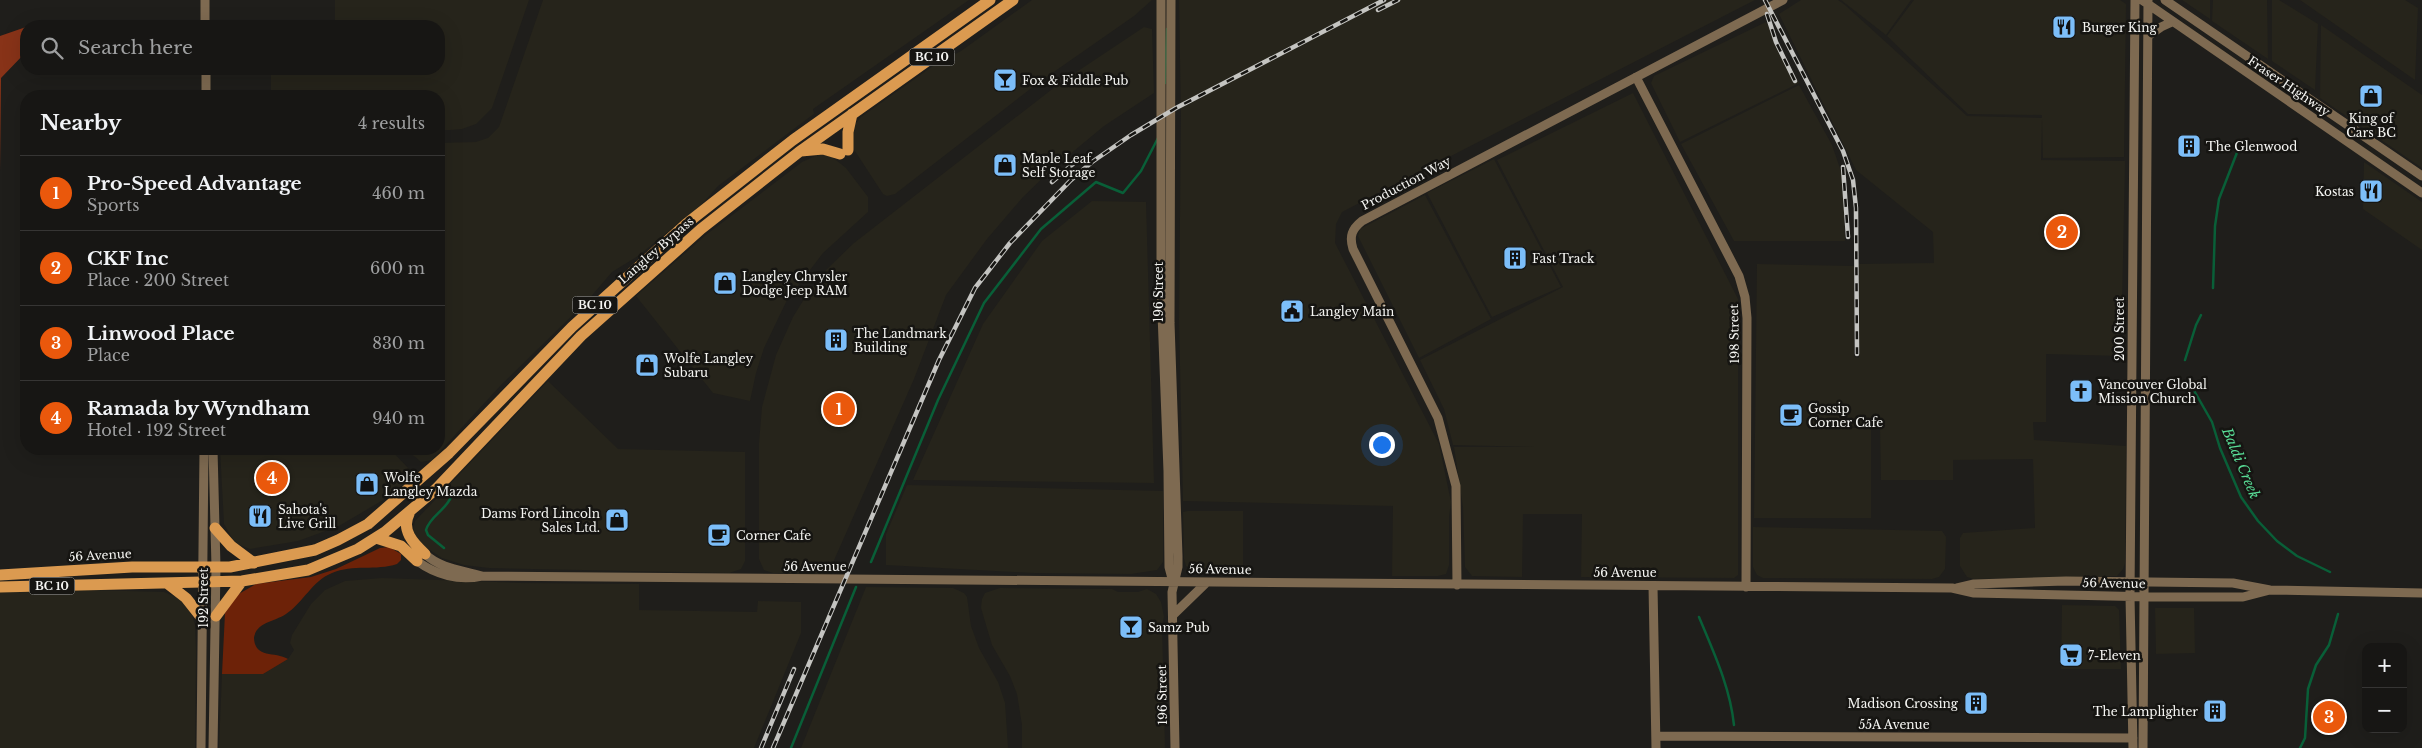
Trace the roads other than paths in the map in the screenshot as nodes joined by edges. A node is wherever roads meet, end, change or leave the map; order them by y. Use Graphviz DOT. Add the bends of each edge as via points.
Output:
graph roads {
  1 [pos="205,0"];
  2 [pos="990,0"];
  3 [pos="1012,0"];
  4 [pos="1161,0"];
  5 [pos="1171,0"];
  6 [pos="1783,0"];
  7 [pos="2135,0"];
  8 [pos="2165,0"];
  9 [pos="2146,1"];
  10 [pos="206,20"];
  11 [pos="2172,22"];
  12 [pos="2148,36"];
  13 [pos="206,75"];
  14 [pos="1636,77"];
  15 [pos="206,90"];
  16 [pos="852,114"];
  17 [pos="800,152"];
  18 [pos="2422,176"];
  19 [pos="2422,193"];
  20 [pos="204,455"];
  21 [pos="213,455"];
  22 [pos="409,514"];
  23 [pos="215,528"];
  24 [pos="376,538"];
  25 [pos="421,558"];
  26 [pos="254,563"];
  27 [pos="202,567"];
  28 [pos="216,567"];
  29 [pos="0,575"];
  30 [pos="242,581"];
  31 [pos="216,582"];
  32 [pos="1173,582"];
  33 [pos="2046,582"];
  34 [pos="2130,582"];
  35 [pos="2144,582"];
  36 [pos="201,583"];
  37 [pos="1206,583"];
  38 [pos="168,584"];
  39 [pos="1457,585"];
  40 [pos="1654,586"];
  41 [pos="0,587"];
  42 [pos="1746,587"];
  43 [pos="1957,588"];
  44 [pos="2270,590"];
  45 [pos="2422,593"];
  46 [pos="2035,595"];
  47 [pos="2130,596"];
  48 [pos="2144,597"];
  49 [pos="1173,615"];
  50 [pos="216,616"];
  51 [pos="201,617"];
  52 [pos="1656,736"];
  53 [pos="2133,738"];
  54 [pos="201,748"];
  55 [pos="213,748"];
  56 [pos="1175,748"];
  57 [pos="1656,748"];
  58 [pos="2133,748"];
  59 [pos="2143,748"];
  1 -- 10 [label="main road"];
  2 -- 26 [label="highway, Langley Bypass / BC 10" via="793,140 686,224 572,327 450,453 368,524 315,550"];
  3 -- 16 [label="highway, Langley Bypass / BC 10"];
  4 -- 32 [label="main road, 196 Street" via="1162,321"];
  5 -- 32 [label="main road, 196 Street" via="1170,323 1178,556"];
  6 -- 14 [label="main road, Production Way"];
  7 -- 34 [label="main road, 200 Street"];
  8 -- 18 [label="main road, Fraser Highway"];
  9 -- 11 [label="main road, Fraser Highway"];
  9 -- 12 [label="main road"];
  11 -- 12 [label="main road"];
  11 -- 19 [label="main road, Fraser Highway"];
  12 -- 35 [label="main road"];
  13 -- 15 [label="main road"];
  14 -- 39 [label="main road, Production Way" via="1354,227 1353,248 1438,418 1446,443 1456,486"];
  14 -- 42 [label="main road, 198 Street" via="1728,254 1744,292 1747,318"];
  16 -- 17 [label="highway, Langley Bypass / BC 10"];
  16 -- 17 [label="highway" via="844,152 824,149"];
  17 -- 22 [label="highway, Langley Bypass / BC 10" via="701,229 619,300"];
  20 -- 27 [label="main road, 192 Street"];
  21 -- 23 [label="main road, 192 Street"];
  22 -- 24 [label="highway, Langley Bypass / BC 10"];
  22 -- 25 [label="highway" via="406,529"];
  23 -- 26 [label="highway" via="231,546"];
  23 -- 28 [label="main road, 192 Street"];
  24 -- 25 [label="highway" via="401,546"];
  24 -- 30 [label="highway, Langley Bypass / BC 10" via="308,570"];
  25 -- 32 [label="main road, 56 Avenue" via="482,576"];
  26 -- 28 [label="highway, Langley Bypass / BC 10"];
  27 -- 28 [label="highway, Langley Bypass / BC 10"];
  27 -- 29 [label="highway, 56 Avenue / BC 10" via="122,567"];
  27 -- 36 [label="main road, 192 Street"];
  28 -- 31 [label="main road, 192 Street"];
  30 -- 31 [label="highway, Langley Bypass / BC 10"];
  30 -- 50 [label="highway"];
  31 -- 36 [label="highway, Langley Bypass / BC 10"];
  31 -- 50 [label="main road, 192 Street"];
  32 -- 37 [label="main road, 56 Avenue"];
  32 -- 49 [label="main road, 196 Street"];
  33 -- 34 [label="main road, 56 Avenue"];
  33 -- 43 [label="main road, 56 Avenue" via="1974,584"];
  33 -- 46 [label="main road" via="2037,588"];
  34 -- 35 [label="main road, 56 Avenue"];
  34 -- 47 [label="main road, 200 Street"];
  35 -- 44 [label="main road, 56 Avenue" via="2232,583"];
  35 -- 48 [label="main road"];
  36 -- 38 [label="highway, BC 10"];
  36 -- 51 [label="main road, 192 Street"];
  37 -- 39 [label="main road, 56 Avenue"];
  37 -- 49 [label="main road"];
  38 -- 41 [label="highway, BC 10"];
  38 -- 51 [label="highway" via="186,598"];
  39 -- 40 [label="main road, 56 Avenue"];
  40 -- 42 [label="main road, 56 Avenue"];
  40 -- 52 [label="main road"];
  42 -- 43 [label="main road, 56 Avenue"];
  43 -- 46 [label="main road, 56 Avenue" via="1974,593"];
  44 -- 45 [label="main road, 56 Avenue"];
  44 -- 48 [label="main road, 56 Avenue" via="2243,597"];
  46 -- 47 [label="main road, 56 Avenue"];
  47 -- 48 [label="main road, 56 Avenue"];
  47 -- 53 [label="main road, 200 Street"];
  48 -- 59 [label="main road"];
  49 -- 56 [label="main road, 196 Street"];
  50 -- 55 [label="main road, 192 Street"];
  51 -- 54 [label="main road, 192 Street"];
  52 -- 53 [label="main road, 55A Avenue"];
  52 -- 57 [label="main road"];
  53 -- 58 [label="main road, 200 Street"];
}
